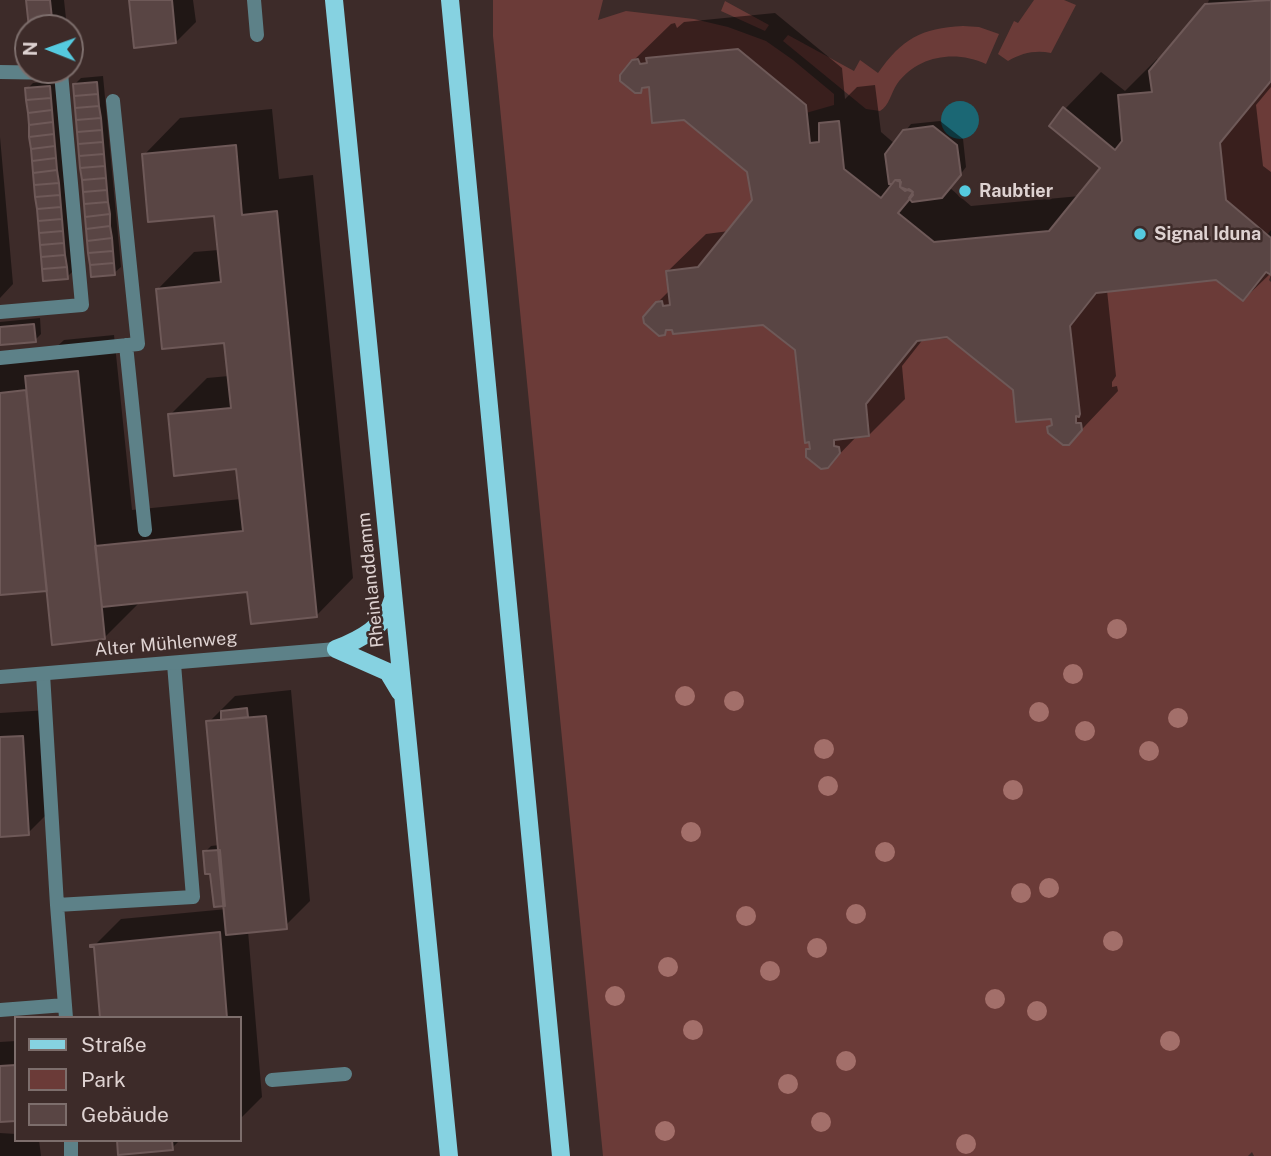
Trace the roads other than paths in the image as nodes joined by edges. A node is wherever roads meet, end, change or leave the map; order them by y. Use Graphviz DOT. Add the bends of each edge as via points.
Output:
graph roads {
  1 [pos="254,0"];
  2 [pos="334,0"];
  3 [pos="450,0"];
  4 [pos="257,35"];
  5 [pos="0,72"];
  6 [pos="113,101"];
  7 [pos="0,312"];
  8 [pos="126,345"];
  9 [pos="0,358"];
  10 [pos="145,530"];
  11 [pos="394,596"];
  12 [pos="335,649"];
  13 [pos="174,664"];
  14 [pos="43,674"];
  15 [pos="0,677"];
  16 [pos="404,702"];
  17 [pos="57,905"];
  18 [pos="0,1010"];
  19 [pos="65,1011"];
  20 [pos="345,1074"];
  21 [pos="272,1080"];
  22 [pos="449,1156"];
  23 [pos="561,1156"];
  1 -- 4 [label="street"];
  2 -- 11 [label="main road, Rheinlanddamm"];
  3 -- 23 [label="main road"];
  5 -- 7 [label="street" via="61,73 82,305"];
  6 -- 8 [label="street" via="138,344"];
  8 -- 9 [label="street"];
  8 -- 10 [label="street"];
  11 -- 12 [label="main road" via="391,609 377,626 359,640"];
  11 -- 16 [label="main road, Rheinlanddamm"];
  12 -- 13 [label="street, Alter Mühlenweg"];
  12 -- 16 [label="main road" via="388,672"];
  13 -- 14 [label="street, Alter Mühlenweg"];
  13 -- 17 [label="street" via="193,897"];
  14 -- 15 [label="street, Alter Mühlenweg"];
  14 -- 17 [label="street"];
  16 -- 22 [label="main road, Rheinlanddamm"];
  17 -- 19 [label="street"];
  18 -- 19 [label="street"];
  20 -- 21 [label="street"];
}
